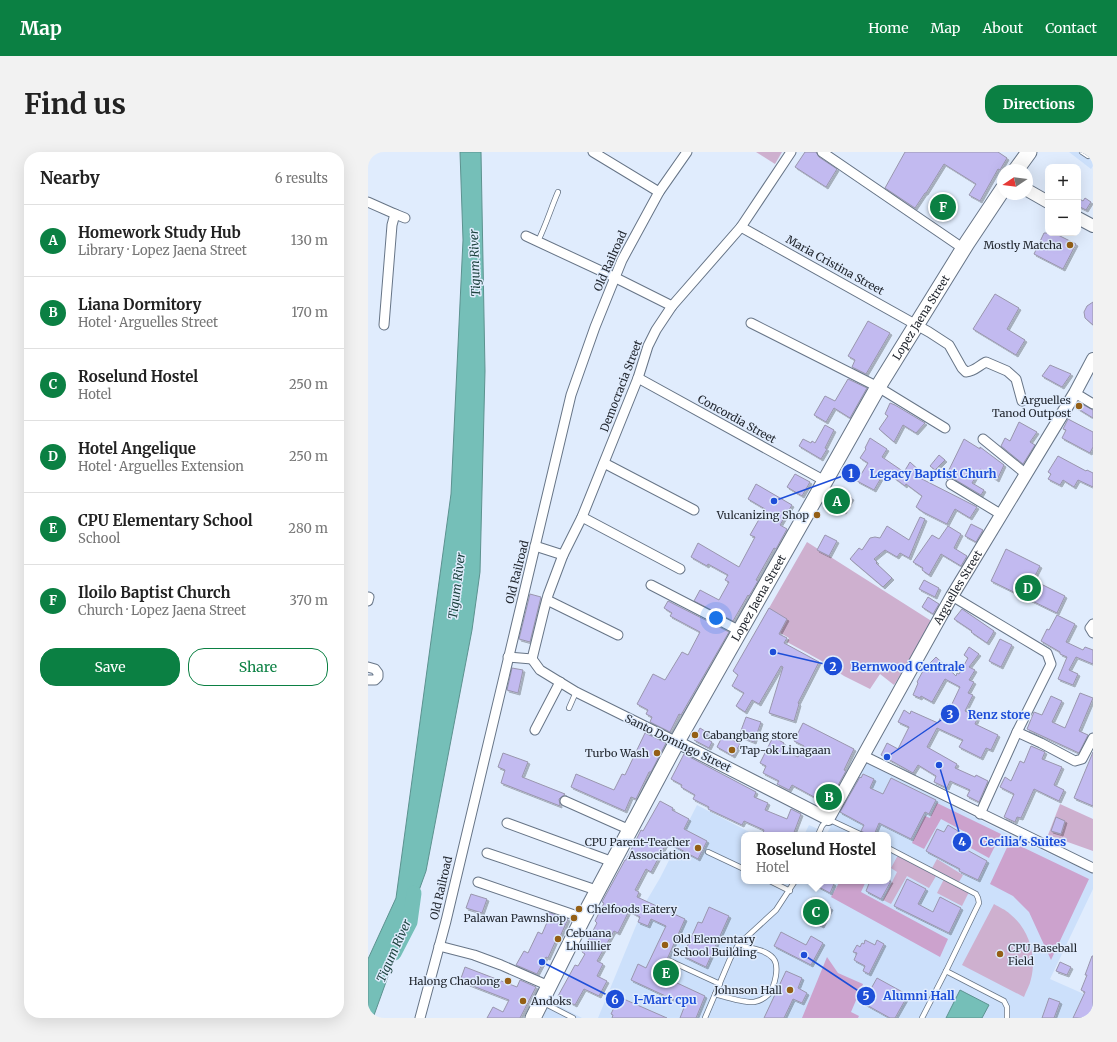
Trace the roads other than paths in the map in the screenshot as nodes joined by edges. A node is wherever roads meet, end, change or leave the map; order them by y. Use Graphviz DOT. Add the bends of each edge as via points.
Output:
graph roads {
  1 [pos="593,152"];
  2 [pos="687,152"];
  3 [pos="791,152"];
  4 [pos="822,152"];
  5 [pos="1027,152"];
  6 [pos="1082,152"];
  7 [pos="1091,152"];
  8 [pos="1020,164"];
  9 [pos="558,192"];
  10 [pos="659,192"];
  11 [pos="1033,193"];
  12 [pos="997,198"];
  13 [pos="1045,200"];
  14 [pos="368,202"];
  15 [pos="395,214"];
  16 [pos="405,218"];
  17 [pos="1081,220"];
  18 [pos="1093,226"];
  19 [pos="741,227"];
  20 [pos="526,236"];
  21 [pos="538,241"];
  22 [pos="964,249"];
  23 [pos="614,277"];
  24 [pos="672,306"];
  25 [pos="751,323"];
  26 [pos="384,325"];
  27 [pos="917,325"];
  28 [pos="1093,359"];
  29 [pos="638,378"];
  30 [pos="878,387"];
  31 [pos="1075,393"];
  32 [pos="1022,401"];
  33 [pos="1093,404"];
  34 [pos="945,428"];
  35 [pos="982,439"];
  36 [pos="604,462"];
  37 [pos="1026,474"];
  38 [pos="825,481"];
  39 [pos="950,484"];
  40 [pos="694,510"];
  41 [pos="1002,515"];
  42 [pos="582,517"];
  43 [pos="536,546"];
  44 [pos="563,555"];
  45 [pos="680,569"];
  46 [pos="651,584"];
  47 [pos="952,596"];
  48 [pos="547,600"];
  49 [pos="1093,624"];
  50 [pos="740,631"];
  51 [pos="1093,633"];
  52 [pos="618,635"];
  53 [pos="508,657"];
  54 [pos="532,660"];
  55 [pos="368,667"];
  56 [pos="368,680"];
  57 [pos="560,682"];
  58 [pos="576,692"];
  59 [pos="570,708"];
  60 [pos="535,730"];
  61 [pos="1017,732"];
  62 [pos="1093,738"];
  63 [pos="677,742"];
  64 [pos="864,756"];
  65 [pos="565,801"];
  66 [pos="980,814"];
  67 [pos="828,819"];
  68 [pos="507,823"];
  69 [pos="630,830"];
  70 [pos="819,832"];
  71 [pos="856,832"];
  72 [pos="891,850"];
  73 [pos="708,852"];
  74 [pos="487,853"];
  75 [pos="613,862"];
  76 [pos="741,868"];
  77 [pos="1093,868"];
  78 [pos="478,882"];
  79 [pos="776,884"];
  80 [pos="794,884"];
  81 [pos="599,891"];
  82 [pos="790,891"];
  83 [pos="583,918"];
  84 [pos="738,945"];
  85 [pos="439,946"];
  86 [pos="670,961"];
  87 [pos="946,971"];
  88 [pos="720,984"];
  89 [pos="549,986"];
  90 [pos="715,994"];
  91 [pos="542,1002"];
  92 [pos="567,1017"];
  93 [pos="420,1018"];
  94 [pos="533,1018"];
  95 [pos="573,1018"];
  96 [pos="705,1018"];
  97 [pos="922,1018"];
  98 [pos="1007,1018"];
  1 -- 10 [label="street"];
  2 -- 10 [label="street, Old Railroad"];
  3 -- 19 [label="street, Democracia Street"];
  4 -- 22 [label="street"];
  5 -- 8 [label="main road"];
  6 -- 7 [label="lane" via="1088,156"];
  9 -- 21 [label="lane"];
  10 -- 23 [label="street, Old Railroad"];
  11 -- 13 [label="street"];
  12 -- 22 [label="main road, Lopez Jaena Street"];
  14 -- 15 [label="street"];
  15 -- 16 [label="street"];
  15 -- 26 [label="street"];
  17 -- 18 [label="street"];
  19 -- 24 [label="street, Democracia Street"];
  19 -- 27 [label="street, Maria Cristina Street"];
  20 -- 21 [label="street"];
  21 -- 23 [label="street"];
  22 -- 27 [label="main road, Lopez Jaena Street"];
  23 -- 24 [label="street"];
  23 -- 43 [label="street, Old Railroad" via="571,395"];
  24 -- 29 [label="street, Democracia Street" via="648,346"];
  25 -- 30 [label="street"];
  27 -- 30 [label="main road, Lopez Jaena Street"];
  27 -- 32 [label="street, Maria Cristina Street" via="948,345 966,372 974,371 986,362 1007,371 1016,379"];
  28 -- 31 [label="street, Arguelles Street"];
  29 -- 36 [label="street, Democracia Street"];
  29 -- 38 [label="street, Concordia Street"];
  30 -- 34 [label="street"];
  30 -- 38 [label="main road, Lopez Jaena Street"];
  31 -- 33 [label="street"];
  31 -- 37 [label="street, Arguelles Street"];
  35 -- 37 [label="street"];
  36 -- 40 [label="street"];
  36 -- 42 [label="street, Democracia Street"];
  37 -- 41 [label="street, Arguelles Street"];
  38 -- 50 [label="main road, Lopez Jaena Street"];
  39 -- 41 [label="street"];
  41 -- 47 [label="street, Arguelles Street"];
  42 -- 44 [label="street, Democracia Street"];
  42 -- 45 [label="street"];
  43 -- 44 [label="street"];
  43 -- 53 [label="street, Old Railroad"];
  44 -- 48 [label="street, Democracia Street"];
  46 -- 50 [label="street"];
  47 -- 61 [label="street" via="1047,653 1051,664"];
  47 -- 64 [label="street, Arguelles Street"];
  48 -- 52 [label="street"];
  48 -- 54 [label="street, Democracia Street"];
  49 -- 51 [label="street" via="1090,628"];
  50 -- 63 [label="main road, Lopez Jaena Street"];
  53 -- 54 [label="street"];
  53 -- 85 [label="street, Old Railroad"];
  54 -- 57 [label="street, Santo Domingo Street" via="540,670"];
  55 -- 56 [label="street" via="378,673 374,680"];
  57 -- 58 [label="street, Santo Domingo Street"];
  57 -- 60 [label="street"];
  58 -- 59 [label="lane"];
  58 -- 63 [label="street, Santo Domingo Street"];
  61 -- 62 [label="street" via="1075,761 1082,759"];
  61 -- 66 [label="street"];
  63 -- 67 [label="street, Santo Domingo Street"];
  63 -- 69 [label="main road, Lopez Jaena Street"];
  64 -- 66 [label="street"];
  64 -- 67 [label="street, Arguelles Street"];
  65 -- 69 [label="street"];
  66 -- 77 [label="street"];
  67 -- 70 [label="lane"];
  67 -- 71 [label="lane"];
  68 -- 75 [label="street"];
  69 -- 75 [label="main road, Lopez Jaena Street"];
  72 -- 87 [label="lane" via="976,894 978,898 978,904"];
  73 -- 76 [label="lane"];
  74 -- 81 [label="street"];
  75 -- 81 [label="main road, Lopez Jaena Street"];
  78 -- 83 [label="street"];
  79 -- 82 [label="lane"];
  80 -- 82 [label="lane"];
  81 -- 83 [label="main road, Lopez Jaena Street"];
  82 -- 84 [label="lane" via="776,910"];
  83 -- 89 [label="main road, Lopez Jaena Street"];
  84 -- 88 [label="lane"];
  84 -- 90 [label="lane" via="769,954 774,958 777,970 772,988 768,995 754,1002"];
  85 -- 89 [label="street" via="474,955"];
  85 -- 93 [label="street, Old Railroad"];
  86 -- 88 [label="lane"];
  87 -- 97 [label="lane"];
  87 -- 98 [label="lane" via="1004,1001"];
  88 -- 90 [label="lane"];
  89 -- 91 [label="main road, Lopez Jaena Street"];
  90 -- 96 [label="lane"];
  91 -- 92 [label="lane"];
  91 -- 94 [label="main road, Lopez Jaena Street"];
  92 -- 95 [label="lane"];
}
